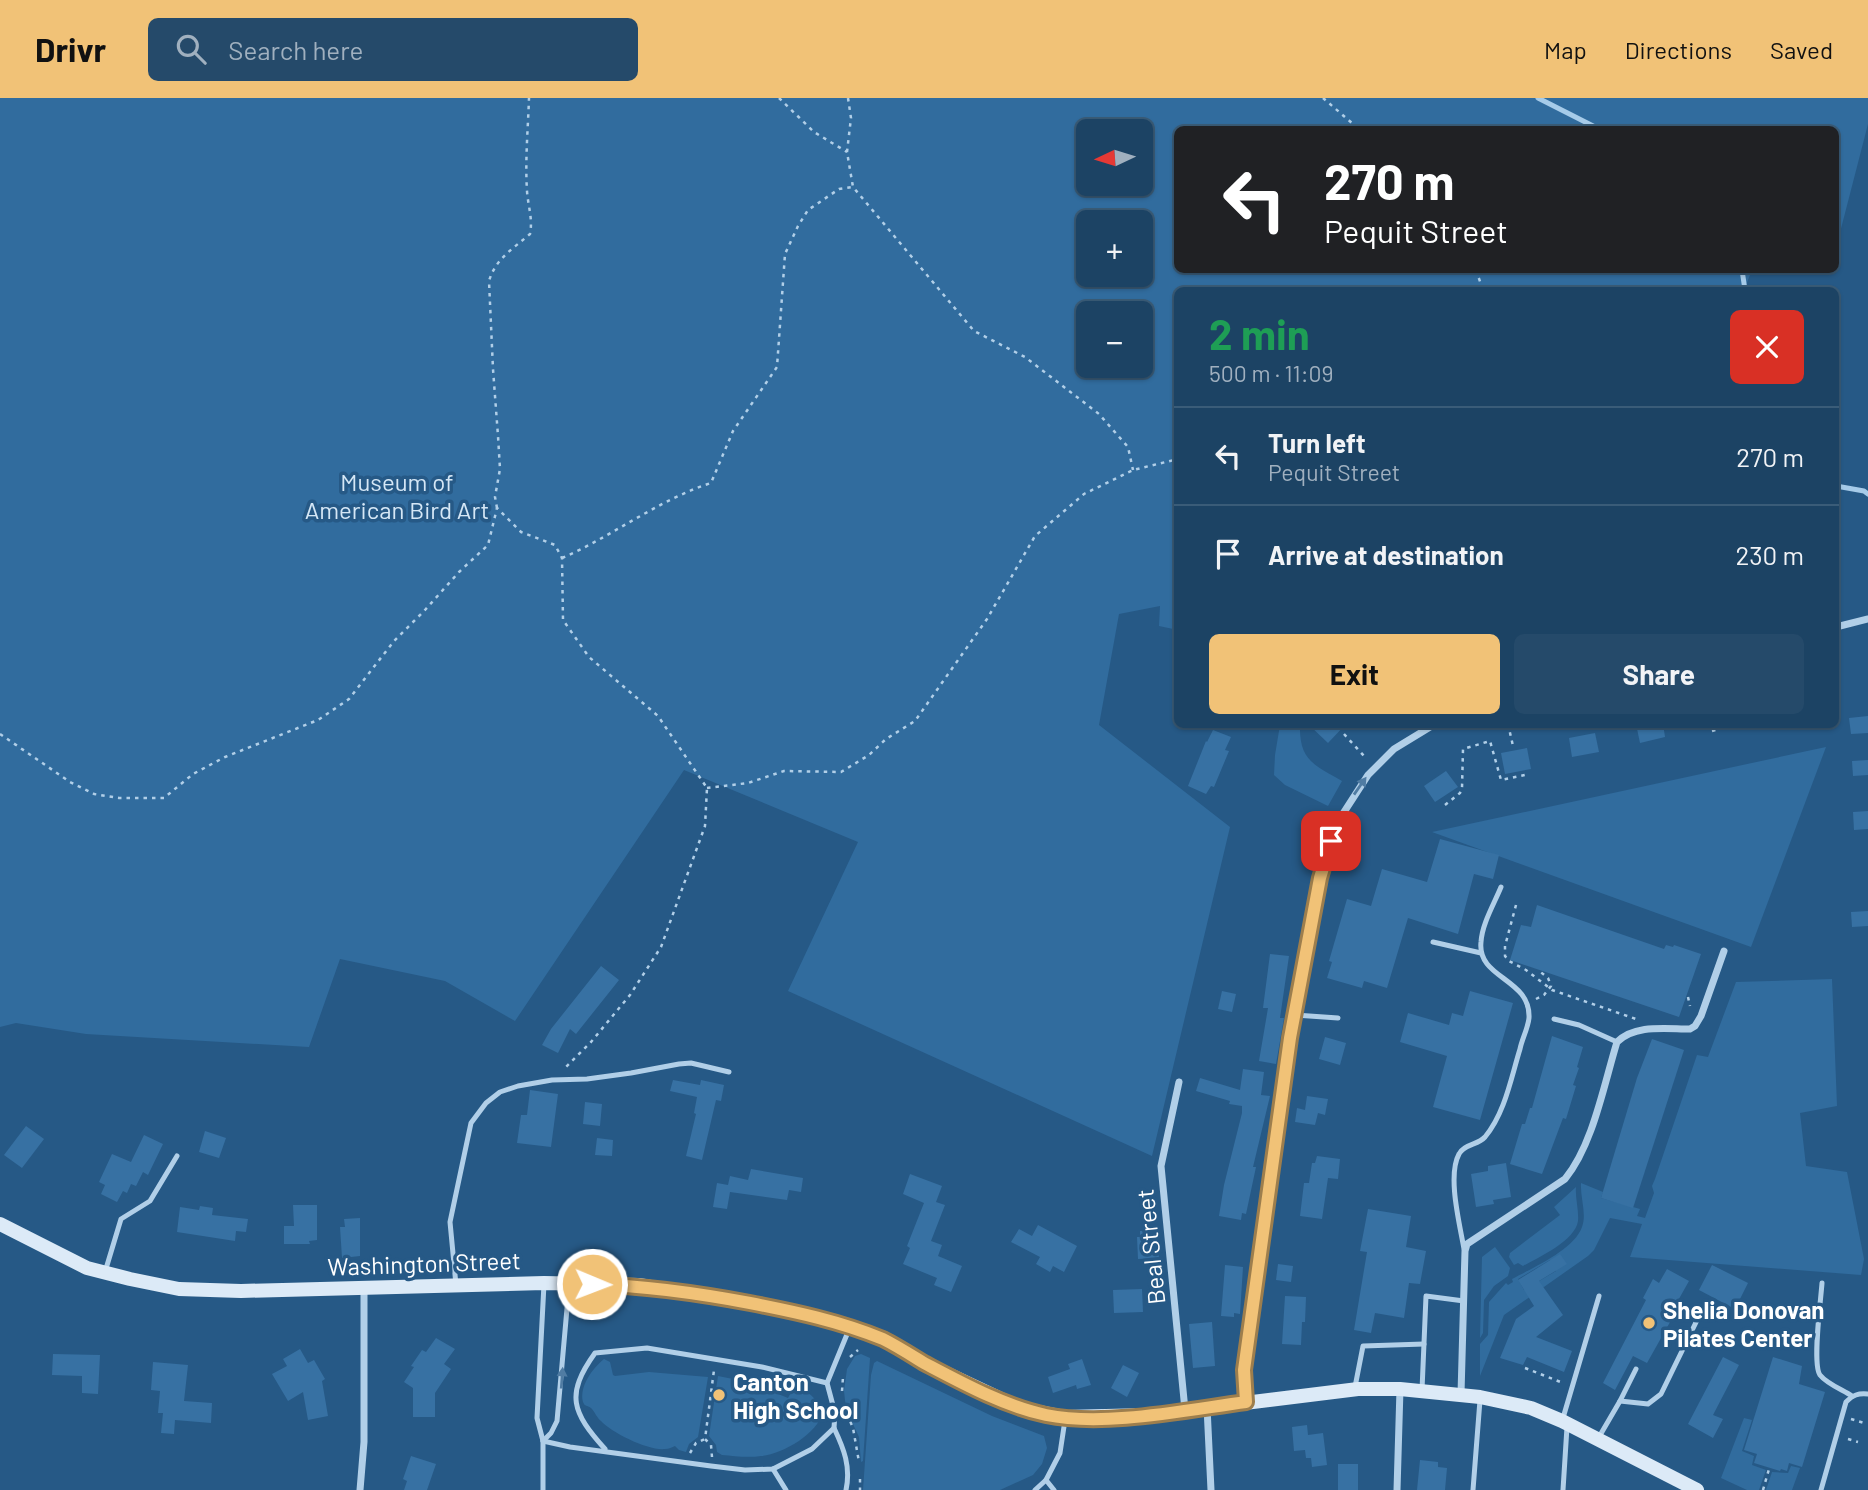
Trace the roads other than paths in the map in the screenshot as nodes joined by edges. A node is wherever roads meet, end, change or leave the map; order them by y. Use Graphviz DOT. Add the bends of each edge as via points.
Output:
graph roads {
  1 [pos="1868,619"];
  2 [pos="1839,626"];
  3 [pos="1428,728"];
  4 [pos="1501,887"];
  5 [pos="1433,942"];
  6 [pos="1724,951"];
  7 [pos="1481,953"];
  8 [pos="1295,1015"];
  9 [pos="1338,1018"];
  10 [pos="1554,1019"];
  11 [pos="1617,1042"];
  12 [pos="729,1072"];
  13 [pos="1179,1082"];
  14 [pos="177,1156"];
  15 [pos="0,1223"];
  16 [pos="1465,1251"];
  17 [pos="105,1272"];
  18 [pos="544,1283"];
  19 [pos="1822,1283"];
  20 [pos="569,1284"];
  21 [pos="456,1285"];
  22 [pos="364,1288"];
  23 [pos="1599,1296"];
  24 [pos="1464,1301"];
  25 [pos="1702,1310"];
  26 [pos="850,1326"];
  27 [pos="1424,1344"];
  28 [pos="1636,1369"];
  29 [pos="827,1383"];
  30 [pos="1400,1389"];
  31 [pos="1355,1390"];
  32 [pos="1422,1390"];
  33 [pos="1461,1394"];
  34 [pos="1868,1394"];
  35 [pos="1480,1396"];
  36 [pos="1853,1396"];
  37 [pos="1620,1401"];
  38 [pos="1246,1402"];
  39 [pos="1207,1407"];
  40 [pos="1185,1410"];
  41 [pos="1065,1417"];
  42 [pos="1564,1422"];
  43 [pos="834,1428"];
  44 [pos="1598,1440"];
  45 [pos="542,1441"];
  46 [pos="606,1451"];
  47 [pos="773,1469"];
  48 [pos="1046,1480"];
  49 [pos="360,1490"];
  50 [pos="542,1490"];
  51 [pos="786,1490"];
  52 [pos="846,1490"];
  53 [pos="1035,1490"];
  54 [pos="1054,1490"];
  55 [pos="1211,1490"];
  56 [pos="1397,1490"];
  57 [pos="1473,1490"];
  58 [pos="1563,1490"];
  59 [pos="1697,1490"];
  60 [pos="1821,1490"];
  1 -- 2 [label="street"];
  8 -- 3 [label="street, one-way" via="1321,873 1335,826 1362,780 1394,749"];
  4 -- 7 [label="lane" via="1480,940"];
  5 -- 7 [label="lane"];
  6 -- 11 [label="street" via="1695,1026 1636,1031"];
  7 -- 16 [label="lane" via="1487,965 1515,986 1526,1002 1529,1019 1492,1128 1482,1141 1458,1154 1454,1174"];
  8 -- 9 [label="lane"];
  8 -- 38 [label="street" via="1244,1370"];
  10 -- 11 [label="lane"];
  11 -- 16 [label="street" via="1576,1166 1565,1179 1471,1241"];
  12 -- 21 [label="lane" via="691,1063 552,1080 518,1086 486,1103 471,1123 450,1222"];
  13 -- 40 [label="street, Beal Street" via="1161,1166"];
  14 -- 17 [label="lane" via="150,1201 121,1219"];
  15 -- 17 [label="main road, Washington Street" via="88,1268"];
  16 -- 24 [label="street"];
  17 -- 22 [label="main road, Washington Street" via="179,1289"];
  18 -- 20 [label="main road, Washington Street"];
  18 -- 21 [label="main road, Washington Street"];
  18 -- 45 [label="lane" via="537,1418"];
  19 -- 36 [label="lane" via="1818,1371"];
  20 -- 26 [label="main road, Washington Street" via="639,1285 688,1292"];
  45 -- 20 [label="lane, one-way" via="557,1421"];
  21 -- 22 [label="main road, Washington Street"];
  22 -- 49 [label="street"];
  23 -- 42 [label="lane"];
  24 -- 27 [label="lane" via="1426,1296"];
  24 -- 33 [label="street"];
  25 -- 37 [label="lane" via="1661,1394 1648,1404"];
  26 -- 29 [label="lane"];
  26 -- 41 [label="main road, Washington Street" via="1020,1408"];
  27 -- 31 [label="lane" via="1363,1346"];
  27 -- 32 [label="lane"];
  28 -- 37 [label="lane"];
  29 -- 43 [label="lane"];
  29 -- 46 [label="lane" via="647,1348 595,1353 580,1374 578,1416"];
  30 -- 31 [label="main road, Washington Street"];
  30 -- 32 [label="main road, Washington Street"];
  30 -- 56 [label="street"];
  31 -- 38 [label="main road, Washington Street"];
  32 -- 33 [label="main road, Washington Street"];
  33 -- 35 [label="main road, Washington Street"];
  34 -- 36 [label="lane"];
  35 -- 42 [label="main road, Washington Street" via="1531,1408"];
  35 -- 57 [label="lane"];
  36 -- 60 [label="lane" via="1846,1402"];
  37 -- 44 [label="lane"];
  38 -- 39 [label="main road, Washington Street"];
  39 -- 40 [label="main road, Washington Street"];
  39 -- 55 [label="street"];
  40 -- 41 [label="main road, Washington Street"];
  41 -- 48 [label="lane" via="1060,1454"];
  42 -- 44 [label="main road, Washington Street"];
  42 -- 58 [label="lane"];
  43 -- 47 [label="lane" via="812,1449"];
  43 -- 52 [label="lane" via="846,1453"];
  44 -- 59 [label="main road, Washington Street"];
  45 -- 46 [label="lane"];
  45 -- 50 [label="lane"];
  46 -- 47 [label="lane" via="745,1470"];
  47 -- 51 [label="lane"];
  48 -- 53 [label="lane"];
  48 -- 54 [label="lane"];
}
